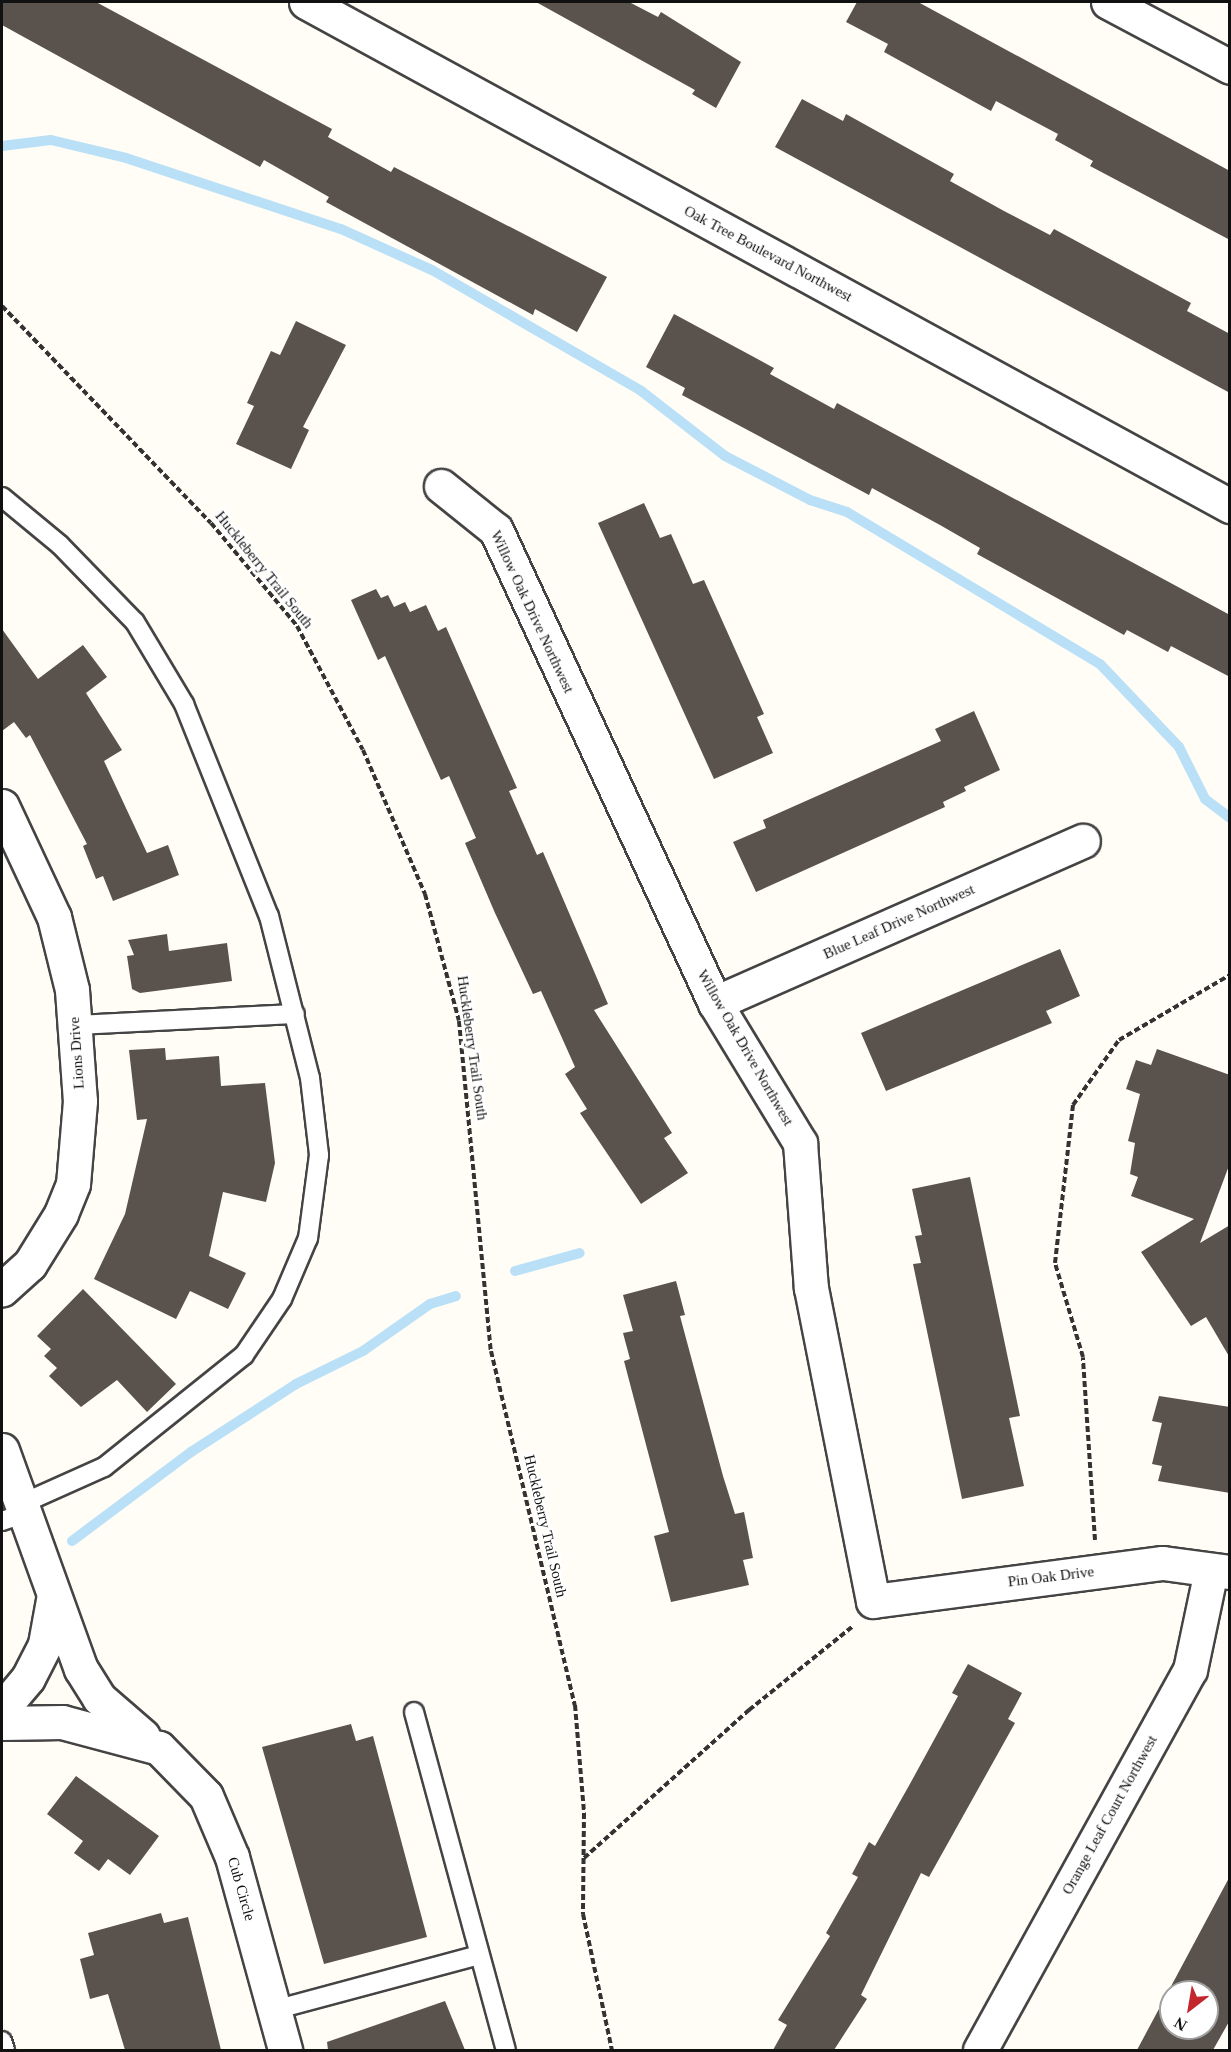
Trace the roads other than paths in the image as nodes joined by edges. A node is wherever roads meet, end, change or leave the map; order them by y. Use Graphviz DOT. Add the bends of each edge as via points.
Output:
graph roads {
  1 [pos="306,2"];
  2 [pos="1108,2"];
  3 [pos="1230,67"];
  4 [pos="441,486"];
  5 [pos="2,497"];
  6 [pos="1230,506"];
  7 [pos="2,807"];
  8 [pos="1083,841"];
  9 [pos="715,1003"];
  10 [pos="295,1014"];
  11 [pos="76,1025"];
  12 [pos="2,1289"];
  13 [pos="2,1450"];
  14 [pos="14,1513"];
  15 [pos="1220,1571"];
  16 [pos="52,1600"];
  17 [pos="873,1601"];
  18 [pos="2,1709"];
  19 [pos="414,1712"];
  20 [pos="2,1723"];
  21 [pos="159,1748"];
  22 [pos="479,1955"];
  23 [pos="274,2010"];
  24 [pos="2,2041"];
  25 [pos="6,2050"];
  26 [pos="285,2050"];
  27 [pos="506,2050"];
  28 [pos="980,2050"];
  1 -- 6 [label="street, Oak Tree Boulevard Northwest"];
  2 -- 3 [label="street"];
  4 -- 9 [label="street, Willow Oak Drive Northwest" via="496,530"];
  5 -- 10 [label="lane" via="98,582 162,660 238,830 270,916"];
  7 -- 11 [label="street, Lions Drive" via="54,916"];
  8 -- 9 [label="street, Blue Leaf Drive Northwest"];
  9 -- 17 [label="street, Willow Oak Drive Northwest" via="800,1143 812,1288"];
  10 -- 11 [label="lane"];
  10 -- 14 [label="lane" via="319,1155 308,1238 282,1299 244,1355 154,1431 88,1475"];
  11 -- 12 [label="street, Lions Drive" via="80,1101 73,1184 46,1242"];
  13 -- 14 [label="street, Cub Circle"];
  14 -- 16 [label="street, Cub Circle"];
  15 -- 17 [label="street, Pin Oak Drive" via="1163,1563"];
  15 -- 28 [label="street, Orange Leaf Court Northwest" via="1190,1670"];
  16 -- 18 [label="street, Cub Circle" via="45,1644 28,1678"];
  16 -- 21 [label="street, Cub Circle" via="99,1698"];
  19 -- 22 [label="lane"];
  20 -- 21 [label="street" via="62,1722"];
  21 -- 23 [label="street, Cub Circle" via="206,1796 232,1857"];
  22 -- 23 [label="lane"];
  22 -- 27 [label="lane"];
  23 -- 26 [label="street, Cub Circle"];
  24 -- 25 [label="lane"];
}
